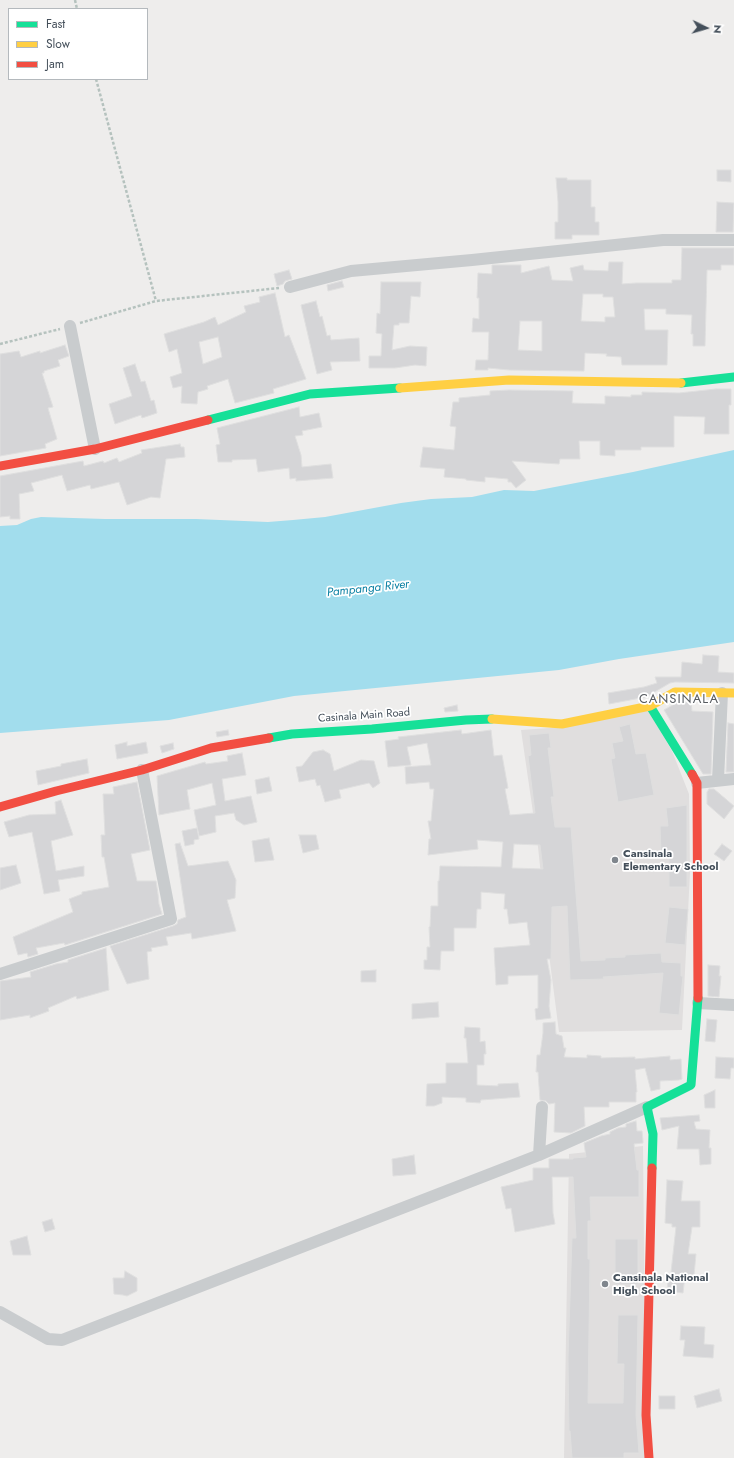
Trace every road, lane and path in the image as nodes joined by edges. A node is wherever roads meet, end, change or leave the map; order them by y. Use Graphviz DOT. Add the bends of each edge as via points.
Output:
graph roads {
  1 [pos="96,80"];
  2 [pos="734,240"];
  3 [pos="290,287"];
  4 [pos="156,301"];
  5 [pos="70,326"];
  6 [pos="0,344"];
  7 [pos="734,377"];
  8 [pos="95,449"];
  9 [pos="0,466"];
  10 [pos="728,693"];
  11 [pos="650,706"];
  12 [pos="142,770"];
  13 [pos="734,779"];
  14 [pos="718,780"];
  15 [pos="698,783"];
  16 [pos="0,807"];
  17 [pos="0,974"];
  18 [pos="698,1003"];
  19 [pos="734,1005"];
  20 [pos="542,1106"];
  21 [pos="648,1107"];
  22 [pos="539,1155"];
  23 [pos="0,1312"];
  24 [pos="649,1458"];
  1 -- 4 [label="path"];
  2 -- 3 [label="street" via="663,240 351,271"];
  3 -- 4 [label="path"];
  4 -- 5 [label="path"];
  5 -- 6 [label="path"];
  5 -- 8 [label="street"];
  7 -- 8 [label="street" via="678,383 509,380 310,394"];
  8 -- 9 [label="street"];
  10 -- 11 [label="street, Casinala Main Road" via="675,692"];
  10 -- 14 [label="street"];
  11 -- 12 [label="street, Casinala Main Road" via="562,724 502,719 466,720 292,734 211,748"];
  11 -- 15 [label="street"];
  12 -- 16 [label="street, Casinala Main Road"];
  12 -- 17 [label="street" via="171,919"];
  13 -- 14 [label="street"];
  14 -- 15 [label="street"];
  15 -- 18 [label="street"];
  18 -- 19 [label="street"];
  18 -- 21 [label="street" via="691,1085"];
  20 -- 22 [label="street"];
  21 -- 22 [label="street"];
  21 -- 24 [label="street" via="653,1134 646,1415"];
  22 -- 23 [label="street" via="62,1340 48,1339"];
}
